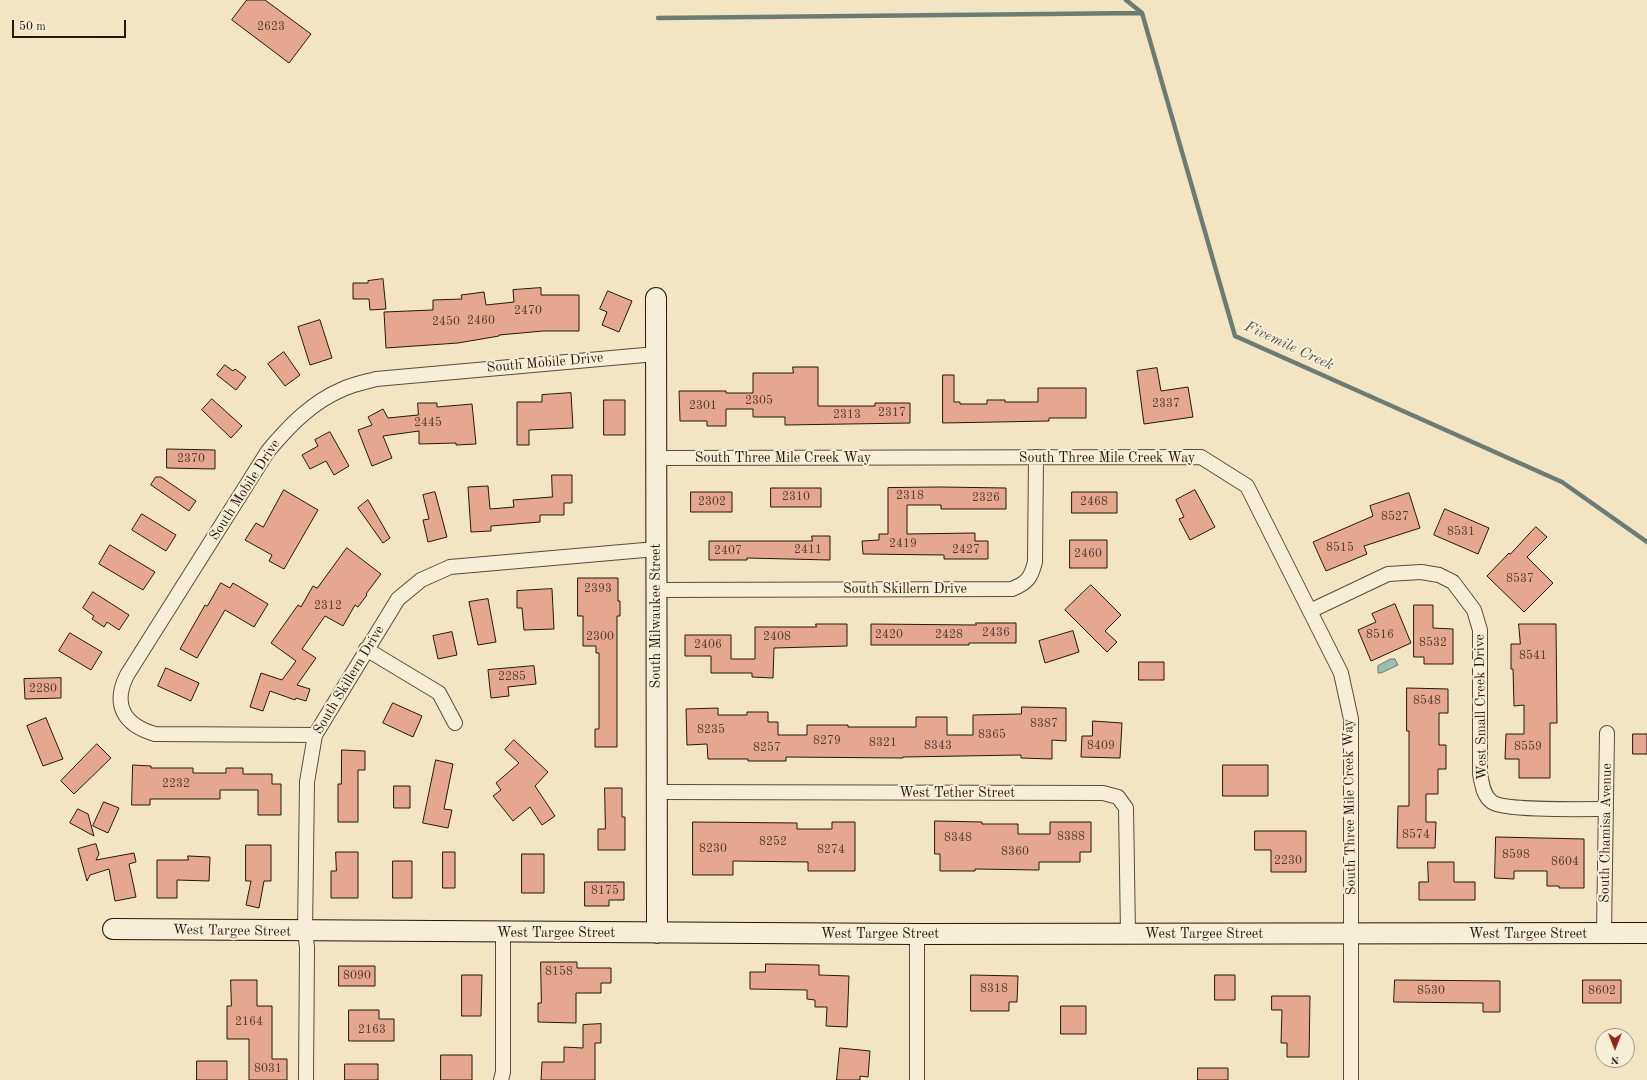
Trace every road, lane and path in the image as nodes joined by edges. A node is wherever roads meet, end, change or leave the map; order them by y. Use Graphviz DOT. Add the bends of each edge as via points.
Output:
graph roads {
  1 [pos="656,298"];
  2 [pos="656,354"];
  3 [pos="1036,457"];
  4 [pos="656,458"];
  5 [pos="656,549"];
  6 [pos="656,590"];
  7 [pos="1310,611"];
  8 [pos="366,649"];
  9 [pos="455,723"];
  10 [pos="1607,733"];
  11 [pos="314,735"];
  12 [pos="656,792"];
  13 [pos="1606,809"];
  14 [pos="113,929"];
  15 [pos="305,932"];
  16 [pos="503,933"];
  17 [pos="657,933"];
  18 [pos="1647,933"];
  19 [pos="917,934"];
  20 [pos="1128,934"];
  21 [pos="1351,934"];
  22 [pos="1604,934"];
  23 [pos="306,1080"];
  24 [pos="501,1080"];
  25 [pos="917,1080"];
  26 [pos="1351,1080"];
  1 -- 2 [label="street, South Milwaukee Street"];
  2 -- 4 [label="street, South Milwaukee Street"];
  2 -- 11 [label="street, South Mobile Drive" via="376,379 344,389 313,405 288,426 268,450 127,675 120,696 123,710 130,723 140,730 155,734"];
  3 -- 4 [label="street, South Three Mile Creek Way"];
  3 -- 6 [label="street, South Skillern Drive" via="1035,562 1033,572 1027,581 1012,589"];
  3 -- 7 [label="street, South Three Mile Creek Way" via="1201,457 1247,486"];
  4 -- 5 [label="street, South Milwaukee Street"];
  5 -- 6 [label="street, South Milwaukee Street"];
  5 -- 8 [label="street, South Skillern Drive" via="450,567 421,580 398,599"];
  6 -- 12 [label="street, South Milwaukee Street"];
  7 -- 13 [label="street, West Small Creek Drive" via="1388,574 1421,572 1453,582 1474,610 1480,630 1480,774 1483,789 1491,802 1508,807"];
  7 -- 21 [label="street, South Three Mile Creek Way" via="1341,673 1351,719"];
  8 -- 9 [label="street" via="439,693"];
  8 -- 11 [label="street, South Skillern Drive"];
  10 -- 13 [label="street, South Chamisa Avenue"];
  11 -- 15 [label="street, South Skillern Drive" via="307,782"];
  12 -- 17 [label="street, South Milwaukee Street"];
  12 -- 20 [label="street, West Tether Street" via="1103,793 1118,797 1126,808"];
  13 -- 22 [label="street, South Chamisa Avenue"];
  14 -- 15 [label="street, West Targee Street"];
  15 -- 16 [label="street, West Targee Street"];
  15 -- 23 [label="street, South Skillern Drive"];
  16 -- 17 [label="street, West Targee Street"];
  16 -- 24 [label="street"];
  17 -- 19 [label="street, West Targee Street"];
  18 -- 22 [label="street, West Targee Street"];
  19 -- 20 [label="street, West Targee Street"];
  19 -- 25 [label="street"];
  20 -- 21 [label="street, West Targee Street"];
  21 -- 22 [label="street, West Targee Street"];
  21 -- 26 [label="street, South Three Mile Creek Way"];
}
